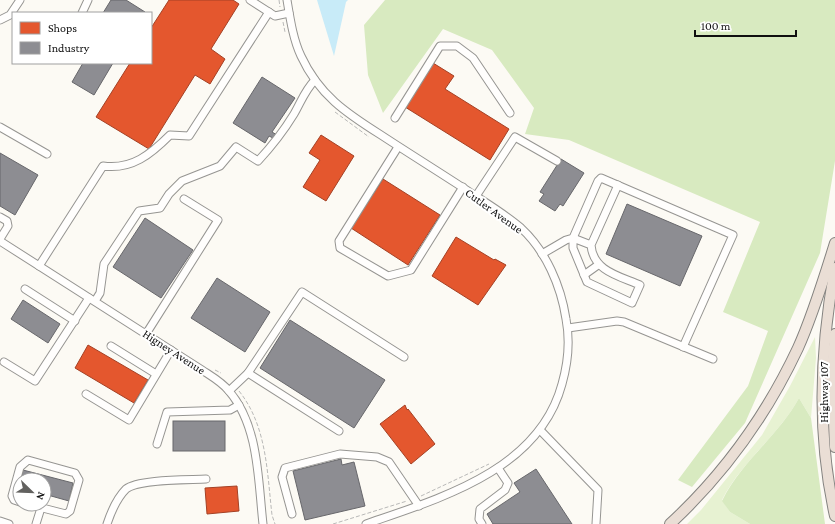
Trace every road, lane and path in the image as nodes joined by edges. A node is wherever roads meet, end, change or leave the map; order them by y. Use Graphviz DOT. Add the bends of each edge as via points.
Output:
graph roads {
  1 [pos="20,0"];
  2 [pos="88,0"];
  3 [pos="250,0"];
  4 [pos="279,0"];
  5 [pos="287,0"];
  6 [pos="82,12"];
  7 [pos="269,12"];
  8 [pos="286,14"];
  9 [pos="0,20"];
  10 [pos="286,35"];
  11 [pos="315,80"];
  12 [pos="333,110"];
  13 [pos="510,113"];
  14 [pos="395,118"];
  15 [pos="0,127"];
  16 [pos="373,139"];
  17 [pos="398,147"];
  18 [pos="47,154"];
  19 [pos="557,161"];
  20 [pos="618,185"];
  21 [pos="463,187"];
  22 [pos="476,196"];
  23 [pos="184,199"];
  24 [pos="0,217"];
  25 [pos="573,238"];
  26 [pos="0,240"];
  27 [pos="835,243"];
  28 [pos="591,245"];
  29 [pos="542,254"];
  30 [pos="598,265"];
  31 [pos="39,266"];
  32 [pos="835,268"];
  33 [pos="584,275"];
  34 [pos="25,289"];
  35 [pos="92,300"];
  36 [pos="74,321"];
  37 [pos="568,328"];
  38 [pos="146,334"];
  39 [pos="835,334"];
  40 [pos="111,346"];
  41 [pos="683,347"];
  42 [pos="171,350"];
  43 [pos="404,357"];
  44 [pos="713,359"];
  45 [pos="4,362"];
  46 [pos="248,373"];
  47 [pos="156,374"];
  48 [pos="229,391"];
  49 [pos="86,394"];
  50 [pos="239,405"];
  51 [pos="540,430"];
  52 [pos="339,431"];
  53 [pos="157,444"];
  54 [pos="835,447"];
  55 [pos="489,464"];
  56 [pos="498,468"];
  57 [pos="19,472"];
  58 [pos="206,479"];
  59 [pos="421,496"];
  60 [pos="408,501"];
  61 [pos="419,506"];
  62 [pos="52,511"];
  63 [pos="40,512"];
  64 [pos="292,514"];
  65 [pos="835,516"];
  66 [pos="0,521"];
  67 [pos="9,524"];
  68 [pos="36,524"];
  69 [pos="107,524"];
  70 [pos="263,524"];
  71 [pos="333,524"];
  72 [pos="366,524"];
  73 [pos="482,524"];
  74 [pos="596,524"];
  75 [pos="670,524"];
  1 -- 9 [label="street" via="10,15"];
  2 -- 6 [label="street"];
  3 -- 7 [label="street"];
  4 -- 8 [label="path"];
  5 -- 8 [label="street, Cutler Avenue"];
  7 -- 8 [label="street" via="275,16"];
  7 -- 31 [label="street" via="189,136 170,135 154,151 136,162 122,167 103,166"];
  8 -- 10 [label="path"];
  8 -- 11 [label="street, Cutler Avenue" via="300,55"];
  11 -- 17 [label="street, Cutler Avenue" via="337,105"];
  11 -- 35 [label="street" via="307,88 276,142 258,161 236,148 220,166 182,181 160,208 139,211 104,264 100,294"];
  12 -- 16 [label="path"];
  13 -- 14 [label="street" via="473,58 457,46 440,46"];
  15 -- 18 [label="street"];
  17 -- 21 [label="street, Cutler Avenue"];
  17 -- 21 [label="street" via="339,242 340,248 388,276 411,270"];
  19 -- 22 [label="street" via="515,137"];
  20 -- 25 [label="street" via="601,178 598,181"];
  20 -- 28 [label="street"];
  20 -- 41 [label="street" via="733,234"];
  21 -- 22 [label="street, Cutler Avenue"];
  22 -- 29 [label="street, Cutler Avenue" via="509,218"];
  23 -- 38 [label="street" via="218,220"];
  24 -- 26 [label="street" via="7,221 8,226"];
  25 -- 28 [label="street"];
  25 -- 29 [label="street"];
  25 -- 33 [label="street" via="573,248"];
  26 -- 31 [label="street, Higney Avenue"];
  27 -- 75 [label="highway" via="815,306 798,348 762,414 717,474"];
  28 -- 30 [label="street" via="592,254"];
  29 -- 37 [label="street, Cutler Avenue" via="560,293"];
  30 -- 33 [label="street"];
  30 -- 33 [label="street" via="640,285 632,303 589,284"];
  31 -- 35 [label="street, Higney Avenue"];
  32 -- 65 [label="highway, Highway 107" via="826,328 823,406 830,496"];
  34 -- 36 [label="street"];
  35 -- 36 [label="street"];
  35 -- 38 [label="street, Higney Avenue"];
  36 -- 45 [label="street" via="36,381"];
  37 -- 41 [label="street" via="624,322"];
  37 -- 51 [label="street, Cutler Avenue" via="568,354 560,391"];
  38 -- 42 [label="street, Higney Avenue"];
  39 -- 54 [label="highway" via="832,372"];
  40 -- 47 [label="street"];
  41 -- 44 [label="street"];
  42 -- 47 [label="street"];
  42 -- 48 [label="street, Higney Avenue"];
  43 -- 46 [label="street" via="302,292"];
  46 -- 48 [label="street"];
  46 -- 52 [label="street"];
  47 -- 49 [label="street" via="129,420"];
  48 -- 50 [label="street, Higney Avenue"];
  50 -- 53 [label="street" via="230,410 167,412"];
  50 -- 70 [label="street, Higney Avenue" via="253,445"];
  51 -- 56 [label="street, Cutler Avenue" via="526,446"];
  51 -- 74 [label="street" via="598,490"];
  55 -- 59 [label="path"];
  56 -- 61 [label="street, Cutler Avenue"];
  56 -- 73 [label="street" via="508,483 505,490 480,509 479,519"];
  57 -- 62 [label="street" via="28,460 76,473 79,480 70,511 66,514"];
  58 -- 69 [label="street" via="146,482 127,488 114,506"];
  60 -- 71 [label="path"];
  61 -- 64 [label="street" via="389,462 377,457 340,454 285,468 282,477"];
  61 -- 72 [label="street, Cutler Avenue"];
  63 -- 68 [label="street"];
  66 -- 67 [label="street"];
}
